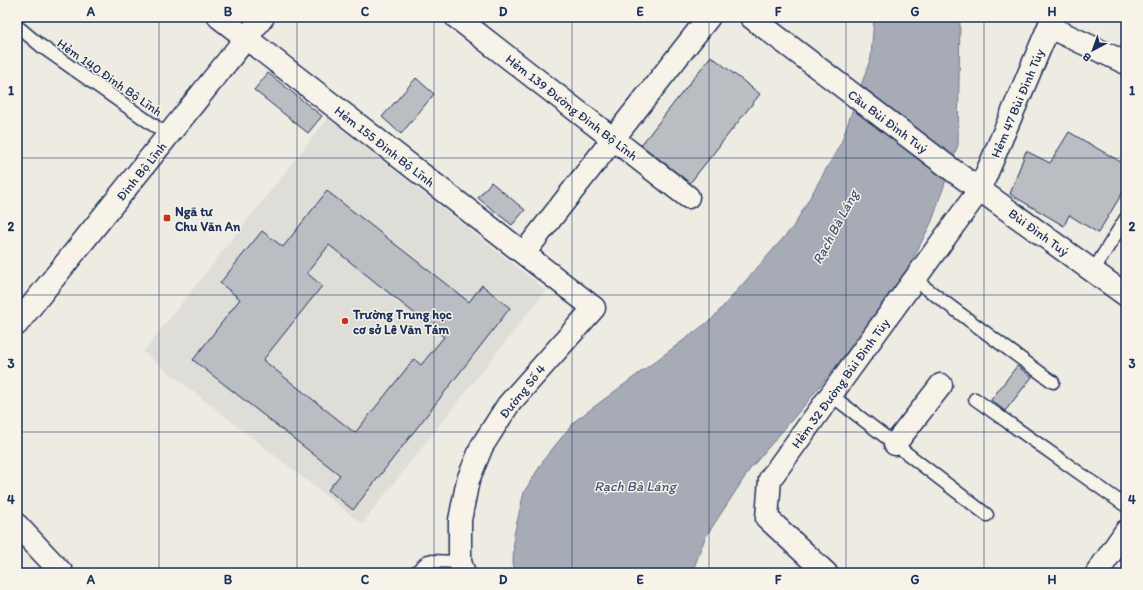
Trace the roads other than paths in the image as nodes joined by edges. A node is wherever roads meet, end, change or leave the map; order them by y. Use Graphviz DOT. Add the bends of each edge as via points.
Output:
graph roads {
  1 [pos="219,17"];
  2 [pos="263,17"];
  3 [pos="456,17"];
  4 [pos="709,17"];
  5 [pos="750,17"];
  6 [pos="1051,22"];
  7 [pos="17,26"];
  8 [pos="247,38"];
  9 [pos="1126,63"];
  10 [pos="169,136"];
  11 [pos="613,139"];
  12 [pos="951,169"];
  13 [pos="980,189"];
  14 [pos="688,197"];
  15 [pos="1126,218"];
  16 [pos="524,253"];
  17 [pos="1093,271"];
  18 [pos="915,280"];
  19 [pos="1126,295"];
  20 [pos="17,324"];
  21 [pos="1053,382"];
  22 [pos="940,386"];
  23 [pos="831,395"];
  24 [pos="975,399"];
  25 [pos="895,444"];
  26 [pos="1126,506"];
  27 [pos="986,515"];
  28 [pos="17,525"];
  29 [pos="1126,531"];
  30 [pos="462,567"];
  31 [pos="823,572"];
  32 [pos="62,573"];
  33 [pos="415,573"];
  34 [pos="1097,573"];
  1 -- 8 [label="street, Hẻm 155 Đinh Bộ Lĩnh"];
  2 -- 8 [label="street, Đinh Bộ Lĩnh"];
  3 -- 11 [label="street, Hẻm 139 Đường Đinh Bộ Lĩnh"];
  4 -- 11 [label="street"];
  5 -- 12 [label="street, Cầu Bùi Đình Tuý"];
  6 -- 9 [label="street"];
  6 -- 13 [label="street, Hẻm 47 Bùi Đình Túy"];
  7 -- 10 [label="lane, Hẻm 140 Đinh Bộ Lĩnh" via="41,46"];
  8 -- 10 [label="street, Đinh Bộ Lĩnh"];
  8 -- 16 [label="street, Hẻm 155 Đinh Bộ Lĩnh"];
  10 -- 20 [label="street, Đinh Bộ Lĩnh"];
  11 -- 14 [label="street, Hẻm 139 Đường Đinh Bộ Lĩnh"];
  11 -- 16 [label="street"];
  12 -- 13 [label="street, Bùi Đình Tuý"];
  13 -- 17 [label="street, Bùi Đình Tuý"];
  13 -- 18 [label="street, Hẻm 32 Đường Bùi Đình Túy"];
  15 -- 17 [label="lane"];
  16 -- 30 [label="street, Đường Số 4" via="594,308 508,405 482,446 468,480 460,520"];
  17 -- 19 [label="street, Bùi Đình Tuý"];
  18 -- 21 [label="lane"];
  18 -- 23 [label="street, Hẻm 32 Đường Bùi Đình Túy"];
  22 -- 25 [label="street"];
  23 -- 25 [label="lane"];
  23 -- 31 [label="street, Hẻm 32 Đường Bùi Đình Túy" via="770,479 767,518"];
  24 -- 26 [label="lane"];
  25 -- 27 [label="lane"];
  28 -- 32 [label="street"];
  29 -- 34 [label="street"];
  30 -- 33 [label="lane" via="428,561"];
}
